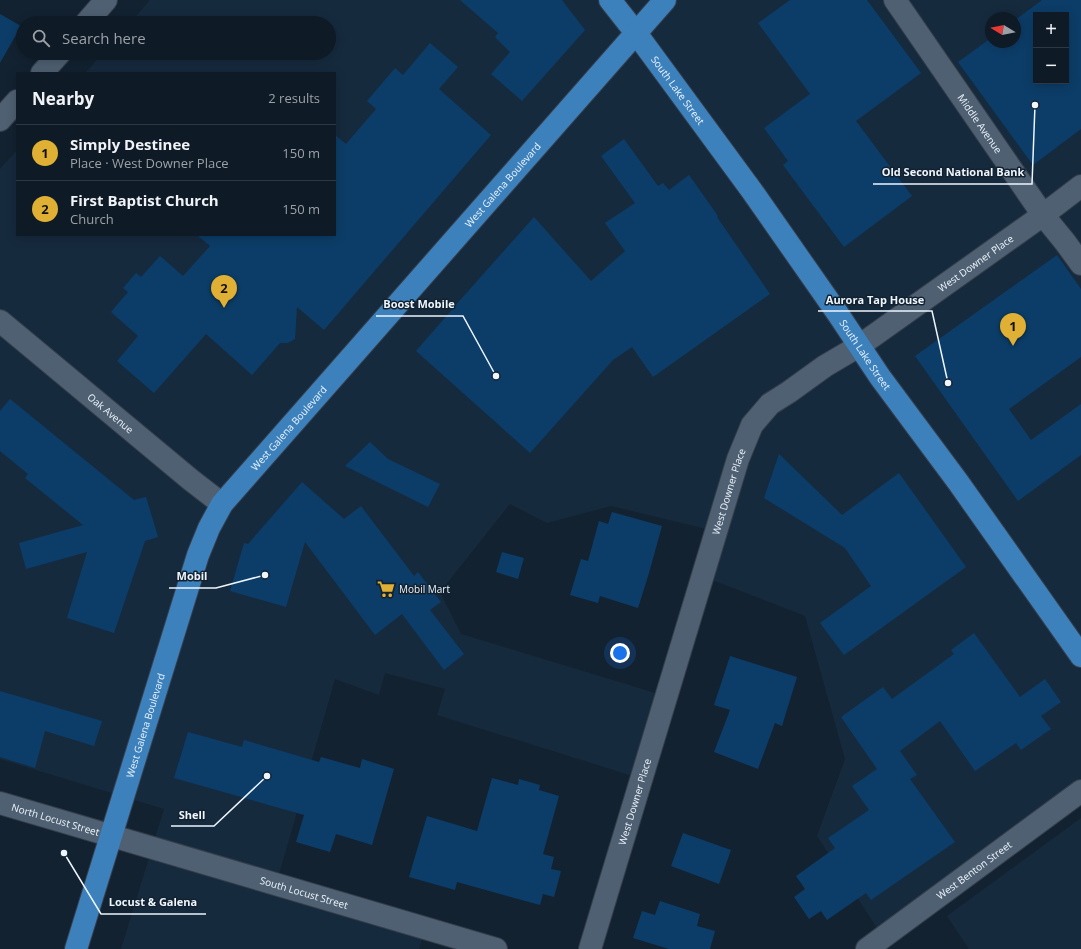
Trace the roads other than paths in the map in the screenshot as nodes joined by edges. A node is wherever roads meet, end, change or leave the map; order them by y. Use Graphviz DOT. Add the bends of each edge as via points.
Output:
graph roads {
  1 [pos="106,0"];
  2 [pos="610,0"];
  3 [pos="665,0"];
  4 [pos="895,0"];
  5 [pos="92,16"];
  6 [pos="636,33"];
  7 [pos="54,60"];
  8 [pos="43,72"];
  9 [pos="16,102"];
  10 [pos="0,120"];
  11 [pos="1081,186"];
  12 [pos="1043,215"];
  13 [pos="1081,264"];
  14 [pos="0,321"];
  15 [pos="859,346"];
  16 [pos="222,504"];
  17 [pos="1081,656"];
  18 [pos="1081,791"];
  19 [pos="0,803"];
  20 [pos="111,836"];
  21 [pos="76,949"];
  22 [pos="496,949"];
  23 [pos="590,949"];
  24 [pos="867,949"];
  1 -- 5 [label="street"];
  2 -- 6 [label="main road, South Lake Street"];
  3 -- 6 [label="main road, West Galena Boulevard"];
  4 -- 12 [label="street, Middle Avenue"];
  6 -- 15 [label="main road, South Lake Street" via="752,191"];
  6 -- 16 [label="main road, West Galena Boulevard"];
  7 -- 8 [label="street"];
  9 -- 10 [label="street"];
  11 -- 12 [label="street, West Downer Place"];
  12 -- 13 [label="street, Middle Avenue"];
  12 -- 15 [label="street, West Downer Place"];
  14 -- 16 [label="street, Oak Avenue"];
  15 -- 17 [label="main road, South Lake Street"];
  15 -- 23 [label="street, West Downer Place" via="770,404 752,425 736,466"];
  16 -- 20 [label="main road, West Galena Boulevard" via="198,555"];
  18 -- 24 [label="street, West Benton Street"];
  19 -- 20 [label="street, North Locust Street"];
  20 -- 21 [label="main road, West Galena Boulevard"];
  20 -- 22 [label="street, South Locust Street"];
}
